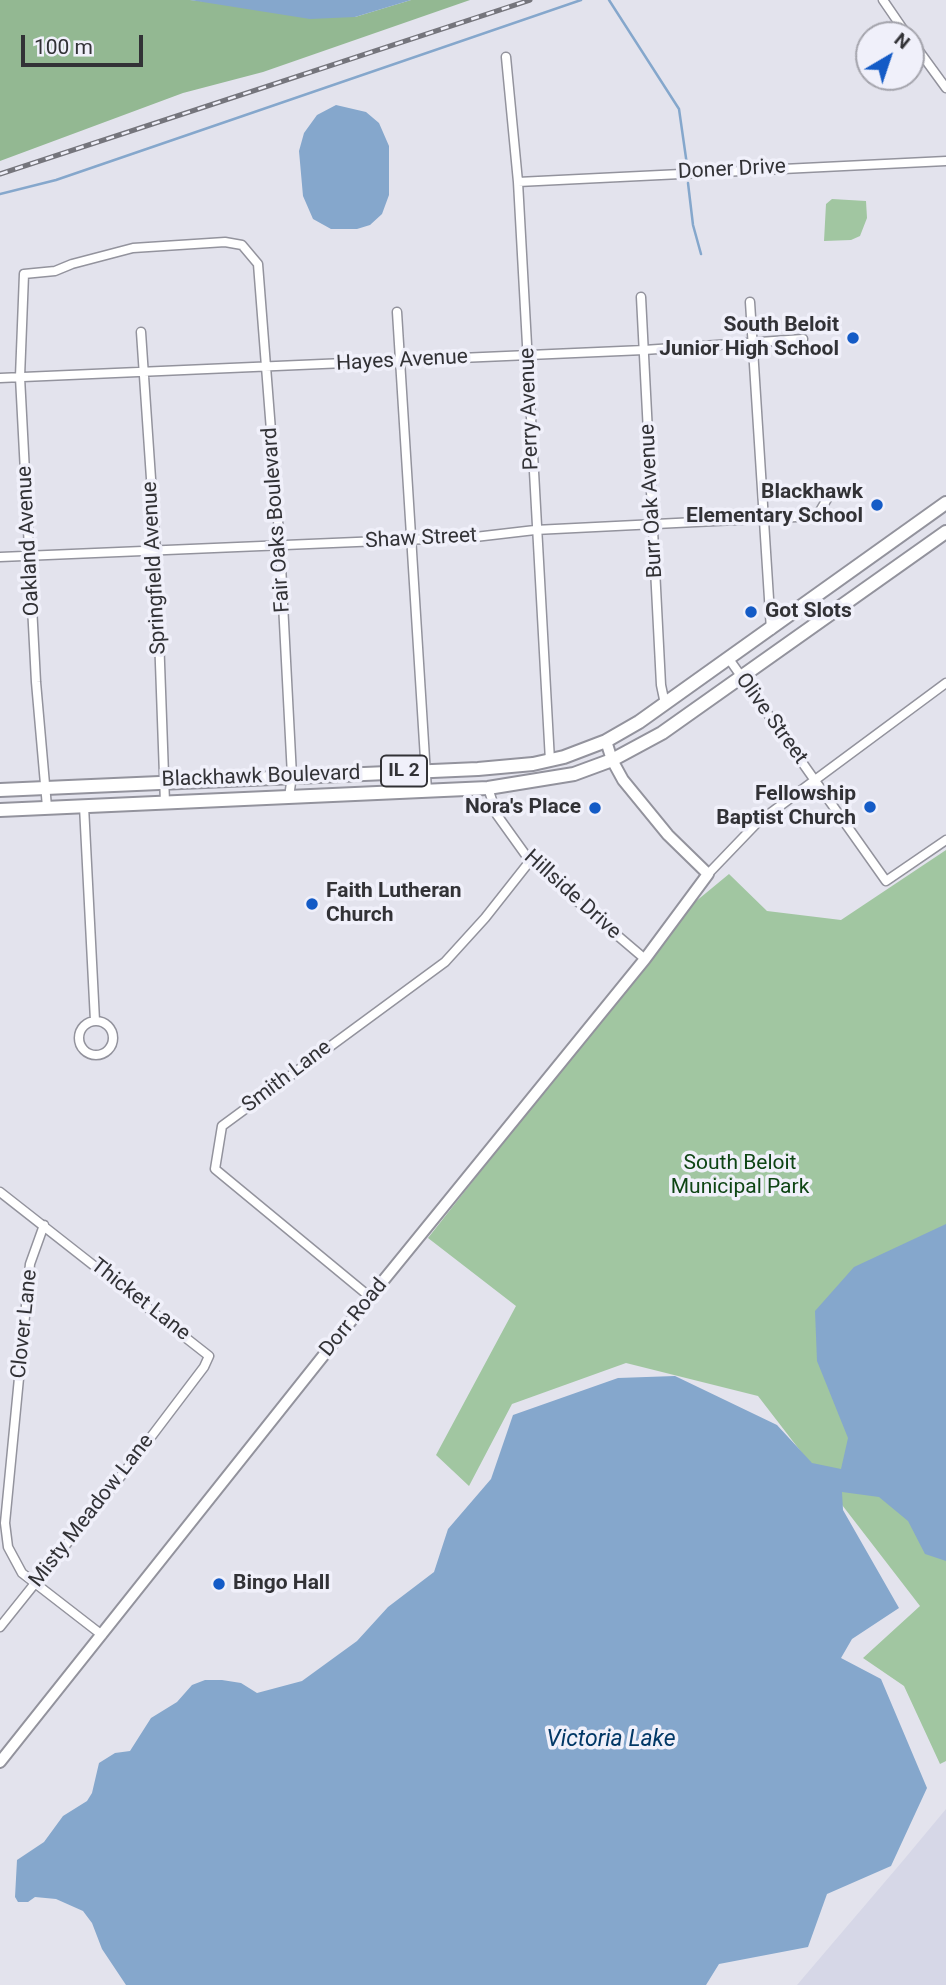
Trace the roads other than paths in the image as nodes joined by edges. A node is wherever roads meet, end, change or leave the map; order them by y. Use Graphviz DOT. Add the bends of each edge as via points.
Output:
graph roads {
  1 [pos="883,0"];
  2 [pos="897,21"];
  3 [pos="506,57"];
  4 [pos="925,59"];
  5 [pos="946,88"];
  6 [pos="946,161"];
  7 [pos="518,182"];
  8 [pos="258,264"];
  9 [pos="641,297"];
  10 [pos="750,302"];
  11 [pos="397,312"];
  12 [pos="141,332"];
  13 [pos="803,339"];
  14 [pos="752,340"];
  15 [pos="644,350"];
  16 [pos="528,354"];
  17 [pos="402,361"];
  18 [pos="267,368"];
  19 [pos="144,371"];
  20 [pos="20,377"];
  21 [pos="0,378"];
  22 [pos="830,494"];
  23 [pos="946,503"];
  24 [pos="762,519"];
  25 [pos="653,524"];
  26 [pos="535,530"];
  27 [pos="946,533"];
  28 [pos="411,540"];
  29 [pos="280,546"];
  30 [pos="156,552"];
  31 [pos="31,555"];
  32 [pos="0,557"];
  33 [pos="771,629"];
  34 [pos="729,659"];
  35 [pos="741,679"];
  36 [pos="946,683"];
  37 [pos="664,704"];
  38 [pos="606,741"];
  39 [pos="612,760"];
  40 [pos="550,761"];
  41 [pos="425,770"];
  42 [pos="292,776"];
  43 [pos="164,781"];
  44 [pos="815,781"];
  45 [pos="45,787"];
  46 [pos="488,788"];
  47 [pos="0,790"];
  48 [pos="426,790"];
  49 [pos="289,797"];
  50 [pos="165,803"];
  51 [pos="84,806"];
  52 [pos="47,807"];
  53 [pos="0,810"];
  54 [pos="946,840"];
  55 [pos="530,861"];
  56 [pos="708,874"];
  57 [pos="645,959"];
  58 [pos="95,1021"];
  59 [pos="0,1192"];
  60 [pos="44,1225"];
  61 [pos="370,1297"];
  62 [pos="158,1428"];
  63 [pos="36,1583"];
  64 [pos="0,1627"];
  65 [pos="102,1635"];
  66 [pos="0,1762"];
  1 -- 2 [label="street"];
  3 -- 7 [label="street, Perry Avenue"];
  4 -- 5 [label="street"];
  6 -- 7 [label="street, Doner Drive"];
  7 -- 16 [label="street, Perry Avenue"];
  8 -- 18 [label="street, Fair Oaks Boulevard"];
  8 -- 20 [label="street, Oakland Avenue" via="242,246 225,242 133,248 55,271 24,274"];
  9 -- 15 [label="street, Burr Oak Avenue"];
  10 -- 14 [label="street"];
  11 -- 17 [label="street"];
  12 -- 19 [label="street, Springfield Avenue"];
  13 -- 14 [label="street, Hayes Avenue"];
  14 -- 15 [label="street, Hayes Avenue"];
  14 -- 24 [label="street"];
  15 -- 16 [label="street, Hayes Avenue"];
  15 -- 25 [label="street, Burr Oak Avenue"];
  16 -- 17 [label="street, Hayes Avenue"];
  16 -- 26 [label="street, Perry Avenue"];
  17 -- 18 [label="street, Hayes Avenue"];
  17 -- 28 [label="street"];
  18 -- 19 [label="street, Hayes Avenue"];
  18 -- 29 [label="street, Fair Oaks Boulevard"];
  19 -- 20 [label="street, Hayes Avenue"];
  19 -- 30 [label="street, Springfield Avenue"];
  20 -- 21 [label="street, Hayes Avenue"];
  20 -- 31 [label="street, Oakland Avenue"];
  22 -- 24 [label="street, Shaw Street" via="817,516"];
  23 -- 33 [label="main road, Blackhawk Boulevard / IL 2"];
  24 -- 25 [label="street, Shaw Street"];
  24 -- 33 [label="street"];
  25 -- 26 [label="street, Shaw Street"];
  25 -- 37 [label="street, Burr Oak Avenue"];
  26 -- 28 [label="street, Shaw Street"];
  26 -- 40 [label="street, Perry Avenue"];
  27 -- 35 [label="main road, Blackhawk Boulevard / IL 2"];
  28 -- 29 [label="street, Shaw Street"];
  28 -- 41 [label="street"];
  29 -- 30 [label="street, Shaw Street"];
  29 -- 42 [label="street, Fair Oaks Boulevard"];
  30 -- 31 [label="street, Shaw Street"];
  30 -- 43 [label="street, Springfield Avenue"];
  31 -- 32 [label="street, Shaw Street"];
  31 -- 45 [label="street, Oakland Avenue"];
  33 -- 34 [label="main road, Blackhawk Boulevard / IL 2"];
  34 -- 35 [label="street, Olive Street"];
  34 -- 37 [label="main road, Blackhawk Boulevard / IL 2"];
  35 -- 39 [label="main road, Blackhawk Boulevard / IL 2" via="662,733"];
  35 -- 44 [label="street, Olive Street"];
  36 -- 44 [label="street"];
  37 -- 38 [label="main road, Blackhawk Boulevard / IL 2"];
  38 -- 39 [label="street"];
  38 -- 40 [label="main road, Blackhawk Boulevard / IL 2"];
  39 -- 46 [label="main road, Blackhawk Boulevard / IL 2" via="546,781"];
  39 -- 56 [label="street" via="668,835"];
  40 -- 41 [label="main road, Blackhawk Boulevard / IL 2"];
  41 -- 42 [label="main road, Blackhawk Boulevard / IL 2"];
  41 -- 48 [label="street"];
  42 -- 43 [label="main road, Blackhawk Boulevard / IL 2"];
  42 -- 49 [label="street, Fair Oaks Boulevard"];
  43 -- 45 [label="main road, Blackhawk Boulevard / IL 2"];
  43 -- 50 [label="street, Springfield Avenue"];
  44 -- 54 [label="street, Olive Street" via="887,881"];
  44 -- 56 [label="street" via="741,836"];
  45 -- 47 [label="main road, Blackhawk Boulevard / IL 2"];
  45 -- 52 [label="street, Oakland Avenue"];
  46 -- 48 [label="main road, Blackhawk Boulevard / IL 2"];
  46 -- 55 [label="street, Hillside Drive" via="497,816"];
  48 -- 49 [label="main road, Blackhawk Boulevard / IL 2"];
  49 -- 50 [label="main road, Blackhawk Boulevard / IL 2"];
  50 -- 51 [label="main road, Blackhawk Boulevard / IL 2"];
  51 -- 52 [label="main road, Blackhawk Boulevard / IL 2"];
  51 -- 58 [label="street"];
  52 -- 53 [label="main road, Blackhawk Boulevard / IL 2"];
  55 -- 57 [label="street, Hillside Drive"];
  55 -- 61 [label="street, Smith Lane" via="445,961 222,1126 215,1169"];
  56 -- 57 [label="street, Dorr Road"];
  57 -- 61 [label="street, Dorr Road"];
  58 -- 58 [label="street" via="113,1035 111,1046 97,1055 87,1053 79,1038 82,1028"];
  59 -- 60 [label="street, Thicket Lane"];
  60 -- 62 [label="street, Thicket Lane" via="209,1356"];
  60 -- 63 [label="street, Clover Lane" via="30,1264 5,1523 8,1548 22,1573"];
  61 -- 65 [label="street, Dorr Road"];
  62 -- 63 [label="street, Misty Meadow Lane"];
  63 -- 64 [label="street, Misty Meadow Lane"];
  63 -- 65 [label="street, Clover Lane"];
  65 -- 66 [label="street, Dorr Road"];
}
